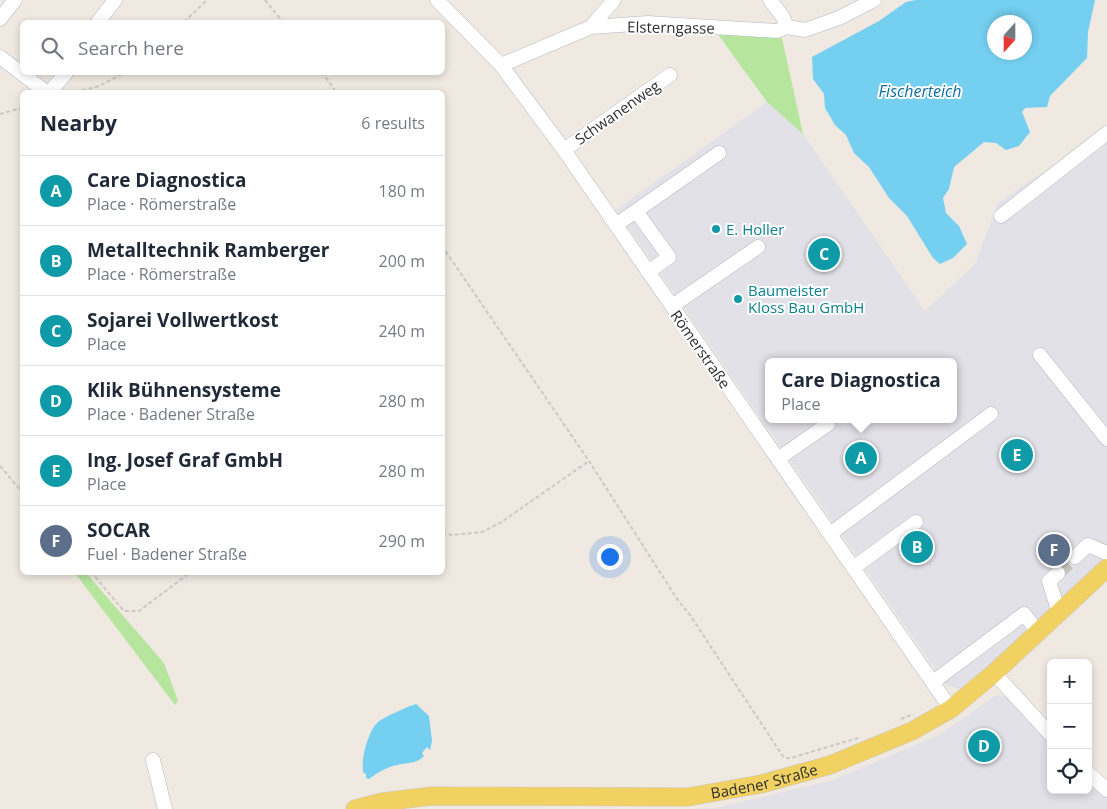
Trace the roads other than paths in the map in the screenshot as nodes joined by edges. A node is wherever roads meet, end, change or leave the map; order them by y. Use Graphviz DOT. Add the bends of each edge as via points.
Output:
graph roads {
  1 [pos="15,0"];
  2 [pos="115,0"];
  3 [pos="437,0"];
  4 [pos="614,0"];
  5 [pos="770,0"];
  6 [pos="874,0"];
  7 [pos="0,18"];
  8 [pos="100,20"];
  9 [pos="787,26"];
  10 [pos="591,27"];
  11 [pos="0,57"];
  12 [pos="502,65"];
  13 [pos="20,72"];
  14 [pos="25,75"];
  15 [pos="64,75"];
  16 [pos="670,75"];
  17 [pos="45,90"];
  18 [pos="50,90"];
  19 [pos="1107,133"];
  20 [pos="564,150"];
  21 [pos="719,153"];
  22 [pos="636,211"];
  23 [pos="1001,216"];
  24 [pos="616,225"];
  25 [pos="758,247"];
  26 [pos="648,272"];
  27 [pos="672,306"];
  28 [pos="1040,355"];
  29 [pos="991,414"];
  30 [pos="828,424"];
  31 [pos="1107,439"];
  32 [pos="778,459"];
  33 [pos="916,522"];
  34 [pos="830,534"];
  35 [pos="1107,553"];
  36 [pos="1075,557"];
  37 [pos="853,568"];
  38 [pos="1107,568"];
  39 [pos="1058,573"];
  40 [pos="1059,613"];
  41 [pos="1038,632"];
  42 [pos="994,673"];
  43 [pos="932,682"];
  44 [pos="951,709"];
  45 [pos="1047,731"];
  46 [pos="153,760"];
  47 [pos="1092,777"];
  48 [pos="1107,790"];
  49 [pos="497,803"];
  50 [pos="165,809"];
  51 [pos="355,809"];
  1 -- 7 [label="street"];
  2 -- 8 [label="street"];
  3 -- 12 [label="street, Römerstraße"];
  4 -- 10 [label="street"];
  5 -- 9 [label="street"];
  6 -- 9 [label="street, Elsterngasse" via="839,18 805,30"];
  9 -- 10 [label="street, Elsterngasse" via="777,31 648,23"];
  10 -- 12 [label="street, Elsterngasse"];
  11 -- 13 [label="street"];
  12 -- 20 [label="street, Römerstraße"];
  14 -- 17 [label="street"];
  15 -- 18 [label="street"];
  16 -- 20 [label="street, Schwanenweg"];
  19 -- 23 [label="street"];
  20 -- 24 [label="street, Römerstraße"];
  21 -- 22 [label="street"];
  22 -- 24 [label="street"];
  22 -- 26 [label="street" via="670,257"];
  24 -- 26 [label="street, Römerstraße"];
  25 -- 27 [label="street"];
  26 -- 27 [label="street, Römerstraße"];
  27 -- 32 [label="street, Römerstraße"];
  28 -- 31 [label="street"];
  29 -- 34 [label="street"];
  30 -- 32 [label="street"];
  32 -- 34 [label="street, Römerstraße"];
  33 -- 37 [label="street"];
  34 -- 37 [label="street, Römerstraße"];
  35 -- 36 [label="street" via="1088,545"];
  37 -- 43 [label="street, Römerstraße"];
  38 -- 40 [label="main road, Badener Straße"];
  39 -- 40 [label="street" via="1049,581"];
  40 -- 41 [label="main road, Badener Straße"];
  41 -- 42 [label="main road, Badener Straße"];
  41 -- 43 [label="street" via="1024,614"];
  42 -- 44 [label="main road, Badener Straße"];
  42 -- 45 [label="street"];
  43 -- 44 [label="street, Römerstraße"];
  44 -- 49 [label="main road, Badener Straße" via="874,748 830,765 761,784 688,797"];
  46 -- 50 [label="street"];
  47 -- 48 [label="street"];
  49 -- 51 [label="main road, Badener Straße" via="432,796"];
}
